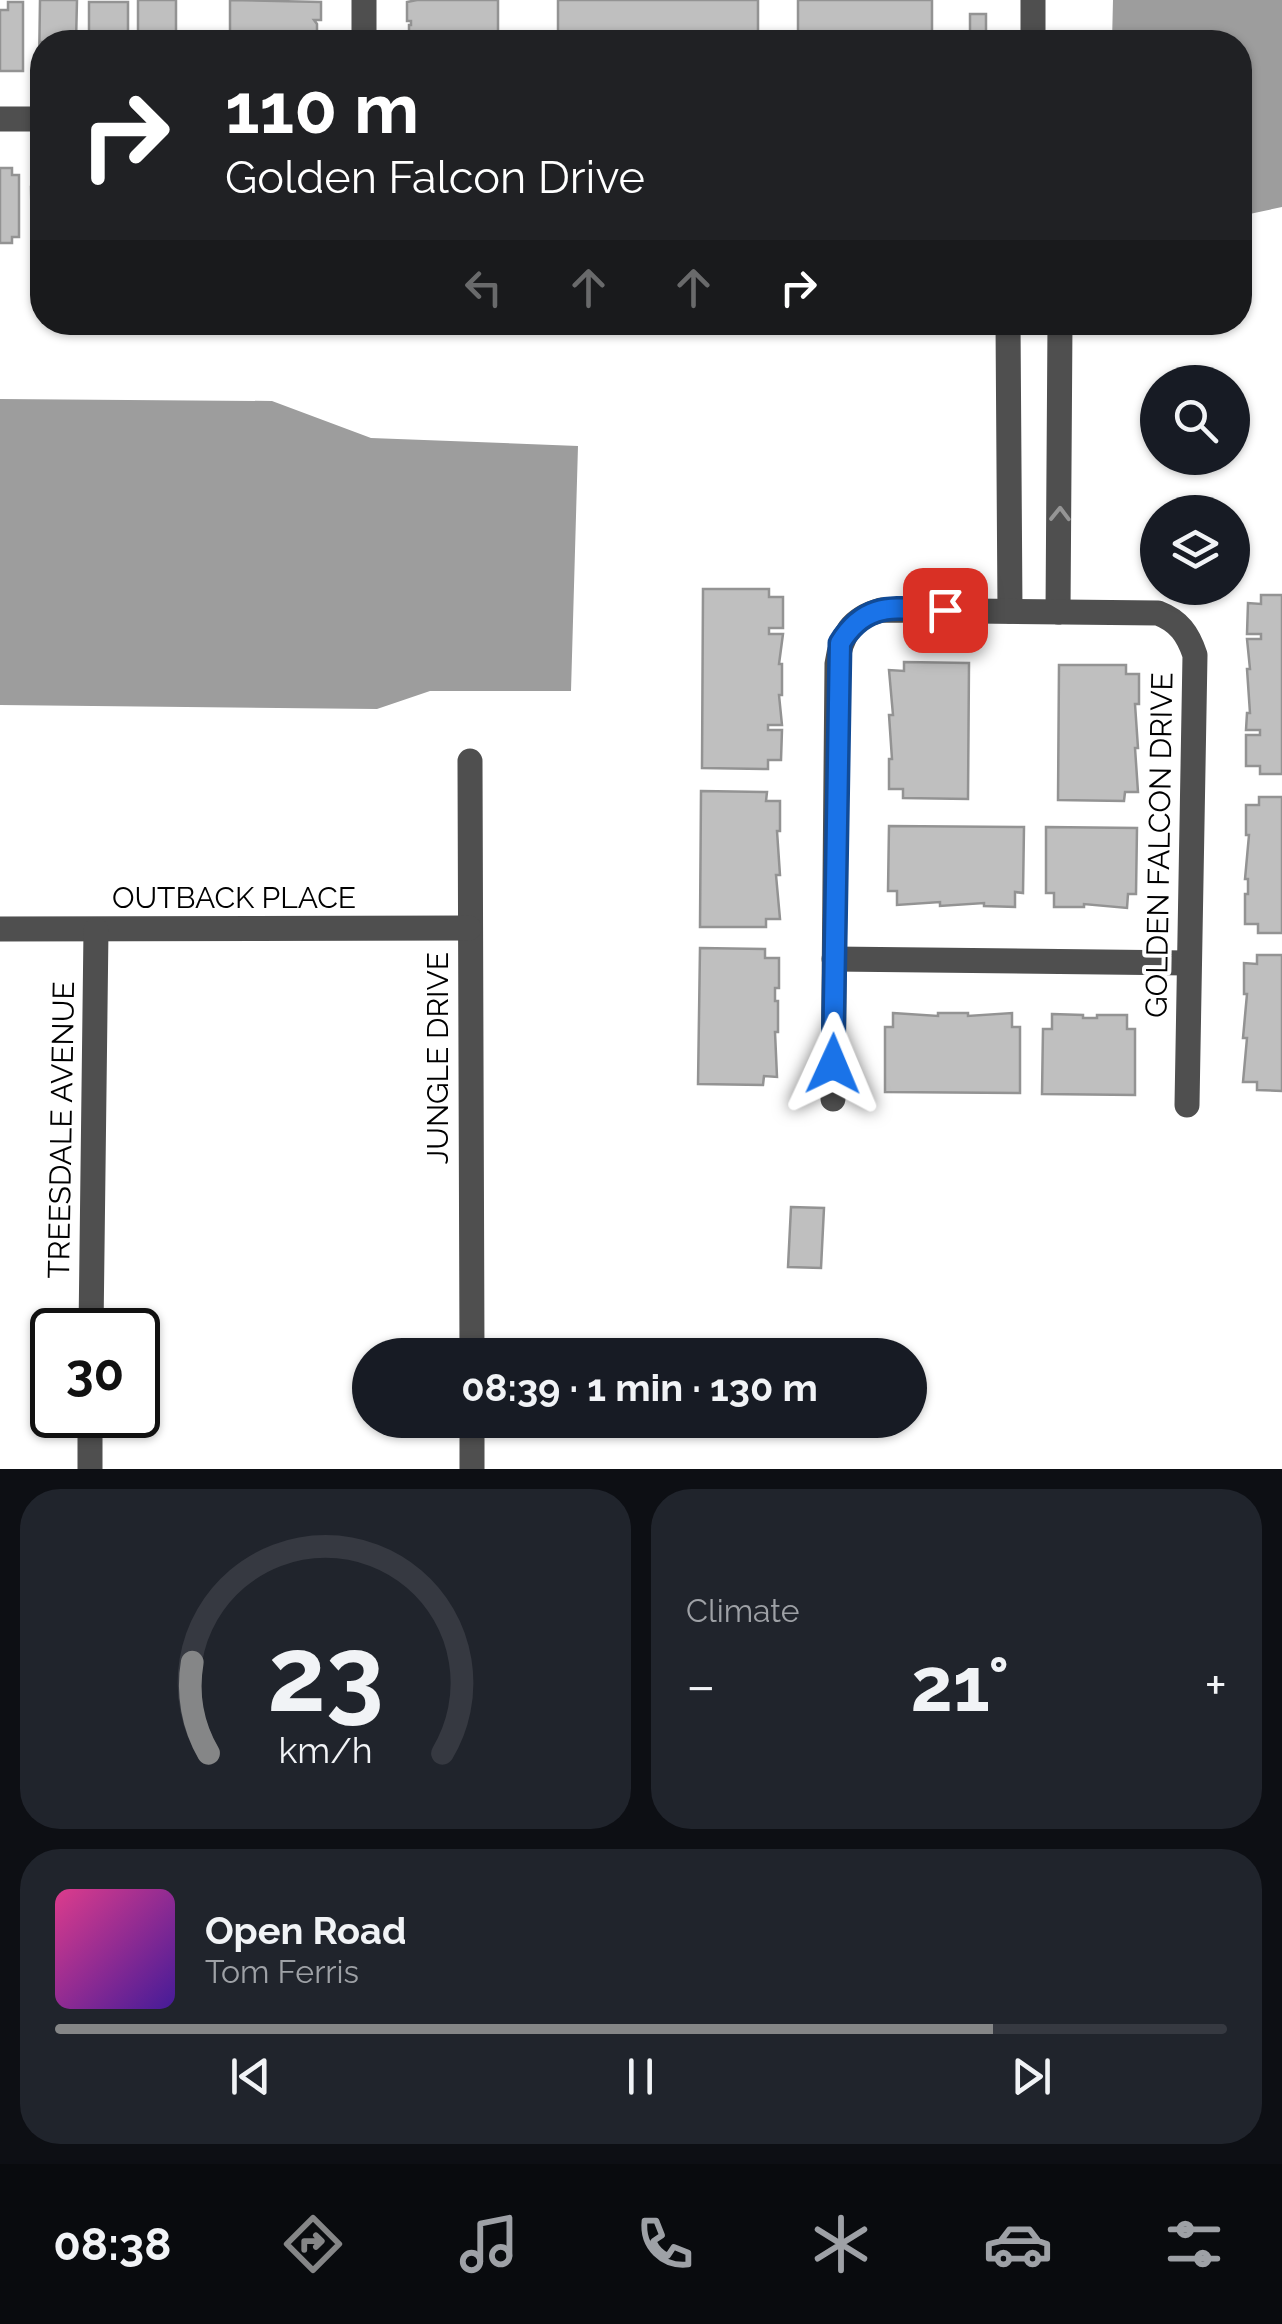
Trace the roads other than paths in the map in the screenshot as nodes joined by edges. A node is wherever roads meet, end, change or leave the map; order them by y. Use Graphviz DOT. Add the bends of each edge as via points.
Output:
graph roads {
  1 [pos="364,0"];
  2 [pos="1033,0"];
  3 [pos="364,30"];
  4 [pos="1033,30"];
  5 [pos="0,119"];
  6 [pos="30,119"];
  7 [pos="1008,335"];
  8 [pos="1060,335"];
  9 [pos="1010,611"];
  10 [pos="1058,612"];
  11 [pos="470,761"];
  12 [pos="469,928"];
  13 [pos="0,929"];
  14 [pos="96,930"];
  15 [pos="834,958"];
  16 [pos="1189,963"];
  17 [pos="832,1099"];
  18 [pos="1187,1104"];
  19 [pos="91,1308"];
  20 [pos="472,1338"];
  21 [pos="90,1438"];
  22 [pos="472,1438"];
  23 [pos="90,1469"];
  24 [pos="472,1469"];
  1 -- 3 [label="street"];
  2 -- 4 [label="street"];
  5 -- 6 [label="street"];
  7 -- 9 [label="street"];
  10 -- 8 [label="street, one-way"];
  9 -- 10 [label="street, GOLDEN FALCON DRIVE"];
  9 -- 15 [label="street, GOLDEN FALCON DRIVE" via="881,610 863,615 840,643"];
  10 -- 16 [label="street, GOLDEN FALCON DRIVE" via="1158,613 1172,618 1190,641 1195,656"];
  11 -- 12 [label="street, JUNGLE DRIVE"];
  12 -- 14 [label="street, OUTBACK PLACE"];
  12 -- 20 [label="street, JUNGLE DRIVE"];
  13 -- 14 [label="street, OUTBACK PLACE"];
  14 -- 19 [label="street, TREESDALE AVENUE"];
  15 -- 16 [label="street"];
  15 -- 17 [label="street, GOLDEN FALCON DRIVE"];
  16 -- 18 [label="street, GOLDEN FALCON DRIVE"];
  21 -- 23 [label="street"];
  22 -- 24 [label="street"];
}
